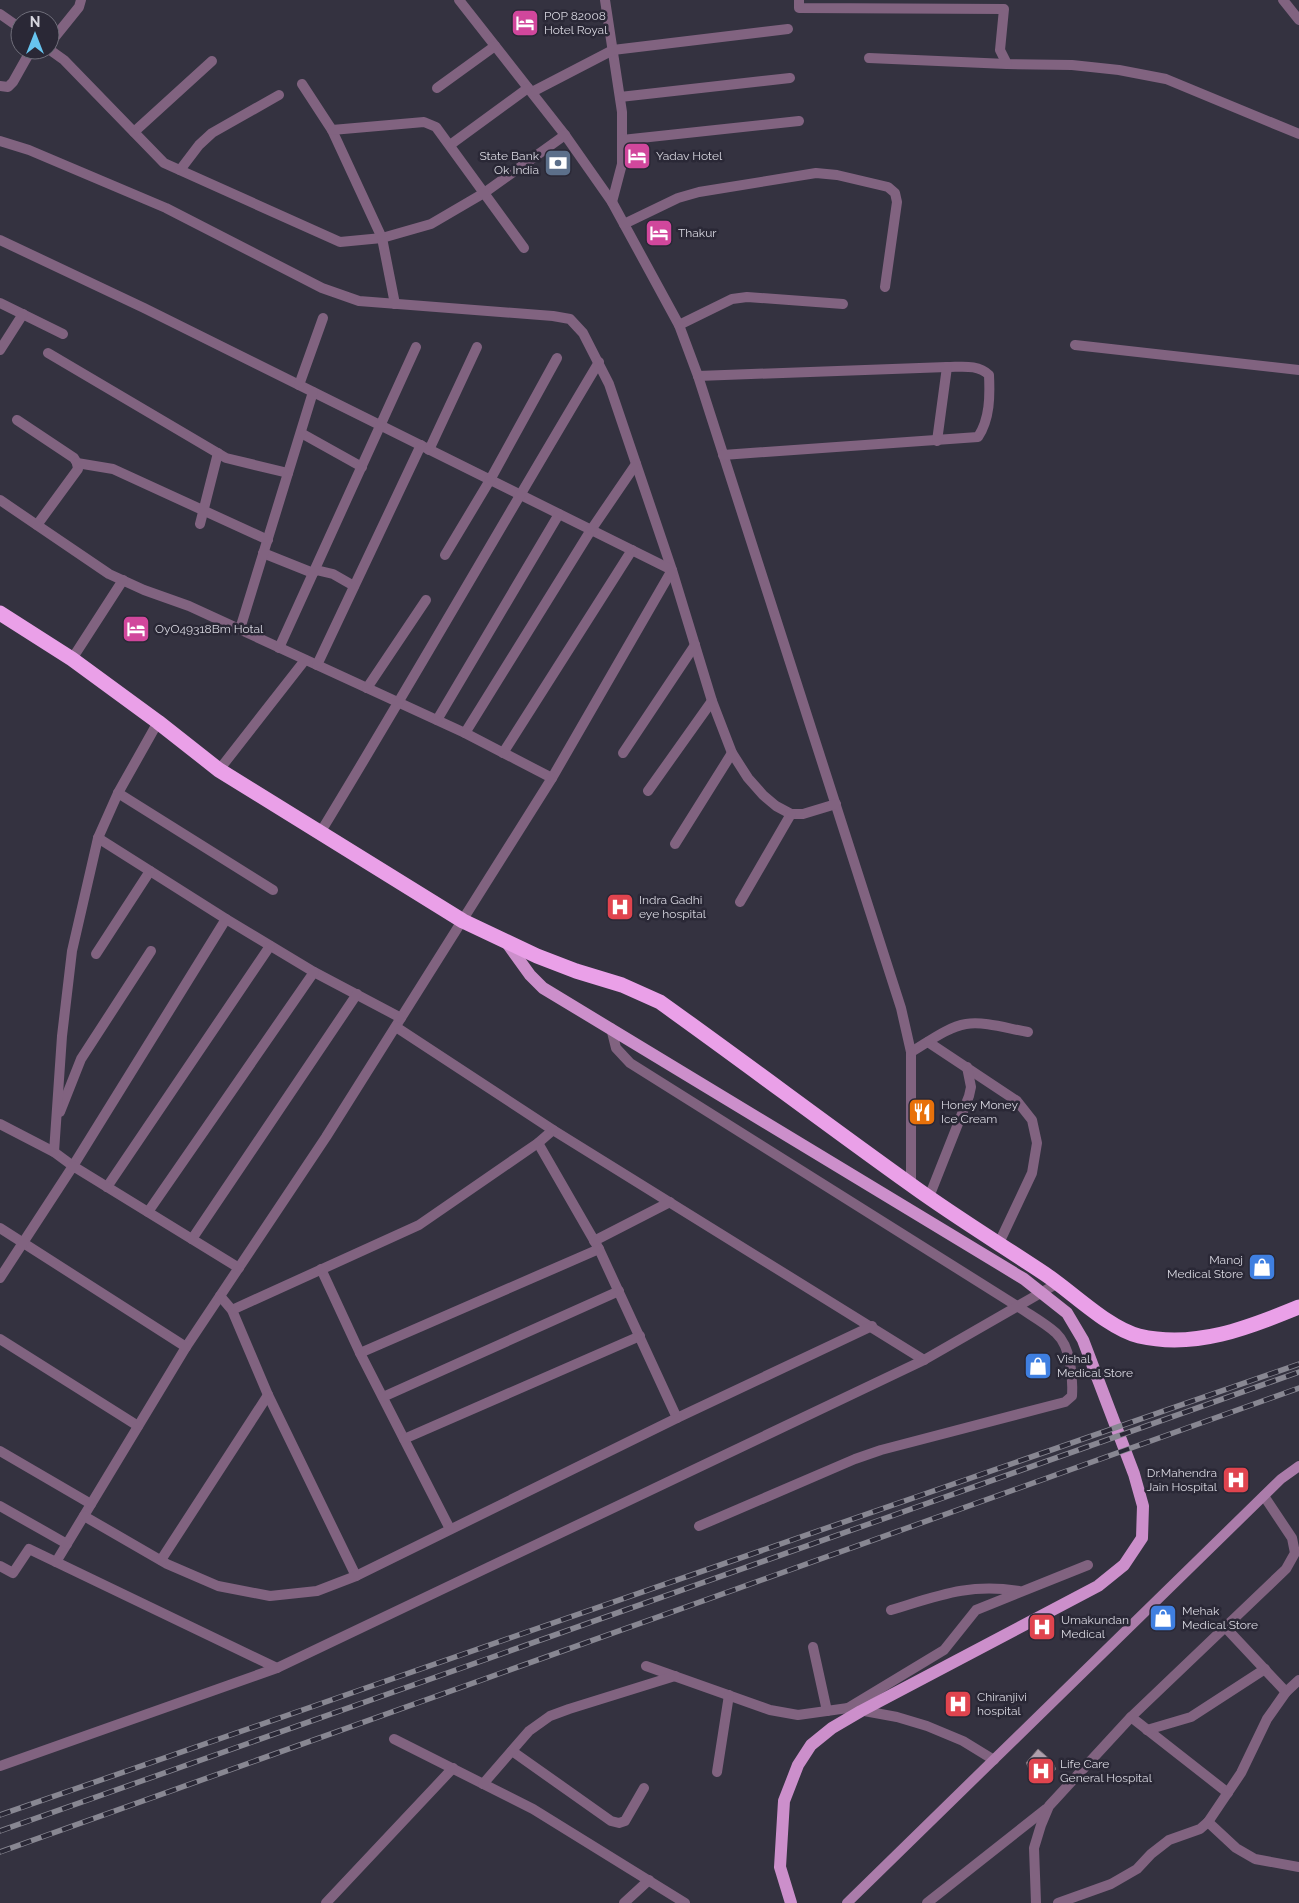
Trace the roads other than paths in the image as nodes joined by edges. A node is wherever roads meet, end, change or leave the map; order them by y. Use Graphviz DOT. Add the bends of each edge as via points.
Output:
graph roads {
  1 [pos="81,0"];
  2 [pos="459,0"];
  3 [pos="605,0"];
  4 [pos="799,0"];
  5 [pos="1283,0"];
  6 [pos="873,4"];
  7 [pos="942,4"];
  8 [pos="1299,20"];
  9 [pos="788,29"];
  10 [pos="60,30"];
  11 [pos="495,46"];
  12 [pos="613,50"];
  13 [pos="60,57"];
  14 [pos="869,58"];
  15 [pos="26,60"];
  16 [pos="212,61"];
  17 [pos="1007,64"];
  18 [pos="790,78"];
  19 [pos="302,84"];
  20 [pos="0,86"];
  21 [pos="437,88"];
  22 [pos="530,90"];
  23 [pos="279,95"];
  24 [pos="620,97"];
  25 [pos="799,121"];
  26 [pos="332,130"];
  27 [pos="134,132"];
  28 [pos="1299,134"];
  29 [pos="565,135"];
  30 [pos="622,140"];
  31 [pos="0,141"];
  32 [pos="450,145"];
  33 [pos="180,170"];
  34 [pos="484,193"];
  35 [pos="612,202"];
  36 [pos="624,224"];
  37 [pos="382,238"];
  38 [pos="0,240"];
  39 [pos="524,248"];
  40 [pos="885,287"];
  41 [pos="0,302"];
  42 [pos="394,304"];
  43 [pos="843,304"];
  44 [pos="23,314"];
  45 [pos="323,318"];
  46 [pos="679,325"];
  47 [pos="63,334"];
  48 [pos="1075,345"];
  49 [pos="416,347"];
  50 [pos="477,347"];
  51 [pos="0,350"];
  52 [pos="48,354"];
  53 [pos="557,358"];
  54 [pos="599,362"];
  55 [pos="947,367"];
  56 [pos="1299,370"];
  57 [pos="698,376"];
  58 [pos="299,385"];
  59 [pos="313,392"];
  60 [pos="17,420"];
  61 [pos="380,425"];
  62 [pos="301,433"];
  63 [pos="937,441"];
  64 [pos="425,448"];
  65 [pos="218,453"];
  66 [pos="723,455"];
  67 [pos="77,463"];
  68 [pos="636,464"];
  69 [pos="362,467"];
  70 [pos="288,473"];
  71 [pos="490,480"];
  72 [pos="520,494"];
  73 [pos="0,500"];
  74 [pos="203,510"];
  75 [pos="559,514"];
  76 [pos="200,524"];
  77 [pos="38,525"];
  78 [pos="591,530"];
  79 [pos="268,540"];
  80 [pos="632,550"];
  81 [pos="263,553"];
  82 [pos="445,555"];
  83 [pos="672,570"];
  84 [pos="313,573"];
  85 [pos="122,580"];
  86 [pos="354,586"];
  87 [pos="426,600"];
  88 [pos="0,613"];
  89 [pos="240,629"];
  90 [pos="696,645"];
  91 [pos="279,648"];
  92 [pos="72,659"];
  93 [pos="305,660"];
  94 [pos="317,665"];
  95 [pos="367,688"];
  96 [pos="712,701"];
  97 [pos="399,703"];
  98 [pos="437,720"];
  99 [pos="158,722"];
  100 [pos="464,734"];
  101 [pos="732,752"];
  102 [pos="503,753"];
  103 [pos="623,753"];
  104 [pos="219,770"];
  105 [pos="552,778"];
  106 [pos="648,791"];
  107 [pos="118,793"];
  108 [pos="836,804"];
  109 [pos="791,814"];
  110 [pos="320,833"];
  111 [pos="98,838"];
  112 [pos="675,844"];
  113 [pos="150,871"];
  114 [pos="273,890"];
  115 [pos="740,902"];
  116 [pos="226,919"];
  117 [pos="462,921"];
  118 [pos="507,943"];
  119 [pos="270,946"];
  120 [pos="151,951"];
  121 [pos="96,954"];
  122 [pos="314,972"];
  123 [pos="357,994"];
  124 [pos="399,1022"];
  125 [pos="611,1028"];
  126 [pos="1028,1032"];
  127 [pos="928,1042"];
  128 [pos="911,1052"];
  129 [pos="967,1067"];
  130 [pos="56,1123"];
  131 [pos="0,1124"];
  132 [pos="553,1130"];
  133 [pos="538,1143"];
  134 [pos="54,1152"];
  135 [pos="73,1166"];
  136 [pos="911,1185"];
  137 [pos="107,1187"];
  138 [pos="929,1197"];
  139 [pos="670,1202"];
  140 [pos="148,1212"];
  141 [pos="0,1228"];
  142 [pos="192,1240"];
  143 [pos="23,1242"];
  144 [pos="999,1243"];
  145 [pos="596,1245"];
  146 [pos="239,1268"];
  147 [pos="322,1269"];
  148 [pos="0,1278"];
  149 [pos="1058,1283"];
  150 [pos="619,1291"];
  151 [pos="220,1296"];
  152 [pos="1017,1306"];
  153 [pos="1299,1307"];
  154 [pos="232,1310"];
  155 [pos="872,1326"];
  156 [pos="640,1336"];
  157 [pos="0,1339"];
  158 [pos="186,1347"];
  159 [pos="360,1353"];
  160 [pos="924,1360"];
  161 [pos="268,1395"];
  162 [pos="383,1397"];
  163 [pos="677,1418"];
  164 [pos="138,1426"];
  165 [pos="404,1439"];
  166 [pos="0,1451"];
  167 [pos="1299,1466"];
  168 [pos="1264,1496"];
  169 [pos="91,1504"];
  170 [pos="0,1506"];
  171 [pos="84,1516"];
  172 [pos="699,1526"];
  173 [pos="450,1529"];
  174 [pos="67,1544"];
  175 [pos="161,1560"];
  176 [pos="56,1562"];
  177 [pos="1088,1565"];
  178 [pos="0,1566"];
  179 [pos="356,1576"];
  180 [pos="1020,1591"];
  181 [pos="891,1610"];
  182 [pos="1225,1627"];
  183 [pos="813,1647"];
  184 [pos="646,1666"];
  185 [pos="277,1668"];
  186 [pos="1265,1669"];
  187 [pos="675,1676"];
  188 [pos="1299,1680"];
  189 [pos="1286,1692"];
  190 [pos="729,1695"];
  191 [pos="848,1708"];
  192 [pos="827,1711"];
  193 [pos="1131,1717"];
  194 [pos="1147,1730"];
  195 [pos="394,1739"];
  196 [pos="512,1751"];
  197 [pos="994,1760"];
  198 [pos="0,1766"];
  199 [pos="453,1768"];
  200 [pos="717,1772"];
  201 [pos="483,1784"];
  202 [pos="644,1788"];
  203 [pos="1228,1793"];
  204 [pos="1049,1806"];
  205 [pos="1208,1822"];
  206 [pos="1299,1867"];
  207 [pos="649,1880"];
  208 [pos="851,1902"];
  209 [pos="326,1903"];
  210 [pos="624,1903"];
  211 [pos="685,1903"];
  212 [pos="791,1903"];
  213 [pos="927,1903"];
  214 [pos="1036,1903"];
  215 [pos="1058,1903"];
  1 -- 10 [label="street"];
  2 -- 11 [label="street"];
  3 -- 12 [label="street"];
  4 -- 6 [label="street" via="799,8"];
  5 -- 8 [label="street"];
  6 -- 7 [label="street"];
  7 -- 17 [label="street" via="1004,9 1000,50"];
  9 -- 12 [label="street"];
  11 -- 21 [label="street"];
  11 -- 22 [label="street"];
  12 -- 22 [label="street"];
  12 -- 24 [label="street"];
  13 -- 27 [label="street"];
  14 -- 17 [label="street"];
  15 -- 20 [label="street" via="14,82"];
  16 -- 27 [label="street"];
  17 -- 28 [label="street" via="1072,65 1166,79"];
  18 -- 24 [label="street"];
  19 -- 26 [label="street"];
  22 -- 29 [label="street"];
  22 -- 32 [label="street"];
  23 -- 33 [label="street" via="212,133"];
  24 -- 30 [label="street"];
  25 -- 30 [label="street"];
  26 -- 32 [label="street" via="424,122 436,127"];
  26 -- 37 [label="street"];
  27 -- 33 [label="street" via="164,163"];
  29 -- 34 [label="street"];
  29 -- 35 [label="street"];
  30 -- 35 [label="street" via="622,164"];
  31 -- 42 [label="street" via="29,150 166,208 322,288 359,301"];
  32 -- 34 [label="street"];
  33 -- 37 [label="street" via="340,242"];
  34 -- 37 [label="street" via="432,224"];
  34 -- 39 [label="street"];
  35 -- 36 [label="street"];
  36 -- 40 [label="street" via="678,198 699,192 816,173 888,187 897,202"];
  36 -- 46 [label="street"];
  37 -- 42 [label="street"];
  38 -- 58 [label="street"];
  41 -- 44 [label="street"];
  42 -- 54 [label="street" via="570,319 583,333"];
  43 -- 46 [label="street" via="747,297 732,299"];
  44 -- 47 [label="street"];
  44 -- 51 [label="street"];
  45 -- 58 [label="street"];
  46 -- 57 [label="street"];
  48 -- 56 [label="street"];
  49 -- 61 [label="street"];
  50 -- 64 [label="street"];
  52 -- 65 [label="street"];
  53 -- 71 [label="street"];
  54 -- 68 [label="street"];
  54 -- 72 [label="street"];
  55 -- 57 [label="street"];
  55 -- 63 [label="street"];
  55 -- 63 [label="street" via="984,370 989,375 990,399 983,430 978,437"];
  57 -- 66 [label="street"];
  58 -- 59 [label="street"];
  59 -- 61 [label="street"];
  59 -- 62 [label="street"];
  60 -- 67 [label="street"];
  61 -- 64 [label="street"];
  61 -- 69 [label="street"];
  62 -- 69 [label="street"];
  62 -- 70 [label="street"];
  63 -- 66 [label="street"];
  64 -- 71 [label="street"];
  64 -- 86 [label="street"];
  65 -- 70 [label="street" via="226,458"];
  65 -- 74 [label="street"];
  66 -- 108 [label="street"];
  67 -- 74 [label="street" via="112,469"];
  67 -- 77 [label="street" via="78,469"];
  68 -- 78 [label="street"];
  68 -- 83 [label="street"];
  69 -- 84 [label="street"];
  70 -- 79 [label="street"];
  71 -- 72 [label="street"];
  71 -- 82 [label="street"];
  72 -- 75 [label="street"];
  72 -- 97 [label="street"];
  73 -- 77 [label="street"];
  74 -- 76 [label="street"];
  74 -- 79 [label="street"];
  75 -- 78 [label="street"];
  75 -- 98 [label="street"];
  77 -- 85 [label="street"];
  78 -- 80 [label="street"];
  78 -- 100 [label="street"];
  79 -- 81 [label="street"];
  80 -- 83 [label="street"];
  80 -- 102 [label="street"];
  81 -- 84 [label="street"];
  81 -- 89 [label="street"];
  83 -- 90 [label="street"];
  83 -- 105 [label="street"];
  84 -- 86 [label="street" via="316,570 333,574"];
  84 -- 91 [label="street"];
  85 -- 89 [label="street"];
  85 -- 92 [label="street"];
  86 -- 94 [label="street"];
  87 -- 95 [label="street"];
  88 -- 92 [label="highway"];
  89 -- 91 [label="street"];
  90 -- 96 [label="street"];
  90 -- 103 [label="street"];
  91 -- 93 [label="street"];
  92 -- 99 [label="highway"];
  93 -- 94 [label="street"];
  93 -- 104 [label="street"];
  94 -- 95 [label="street"];
  95 -- 97 [label="street"];
  96 -- 101 [label="street"];
  96 -- 106 [label="street"];
  97 -- 98 [label="street"];
  97 -- 110 [label="street"];
  98 -- 100 [label="street"];
  99 -- 104 [label="highway"];
  99 -- 107 [label="street"];
  100 -- 102 [label="street"];
  101 -- 109 [label="street" via="763,795"];
  101 -- 112 [label="street"];
  102 -- 105 [label="street"];
  104 -- 110 [label="highway"];
  105 -- 117 [label="street"];
  107 -- 111 [label="street"];
  107 -- 114 [label="street"];
  108 -- 109 [label="street" via="803,814"];
  108 -- 128 [label="street" via="901,1008"];
  109 -- 115 [label="street"];
  110 -- 117 [label="highway"];
  111 -- 113 [label="street"];
  111 -- 130 [label="street" via="72,951"];
  113 -- 116 [label="street"];
  113 -- 121 [label="street"];
  116 -- 119 [label="street"];
  116 -- 135 [label="street"];
  117 -- 118 [label="highway"];
  117 -- 124 [label="street"];
  118 -- 125 [label="main road" via="543,988"];
  118 -- 136 [label="highway" via="660,1002"];
  119 -- 122 [label="street"];
  119 -- 137 [label="street"];
  120 -- 130 [label="street" via="81,1059"];
  122 -- 123 [label="street"];
  122 -- 140 [label="street"];
  123 -- 124 [label="street"];
  123 -- 142 [label="street"];
  124 -- 132 [label="street"];
  124 -- 146 [label="street"];
  125 -- 152 [label="street" via="616,1048 630,1063"];
  125 -- 212 [label="main road" via="1024,1279 1067,1313 1083,1340 1143,1506 1142,1538 1124,1564 1098,1586 832,1728 811,1745 798,1765 784,1801 780,1867"];
  126 -- 127 [label="street" via="965,1024"];
  127 -- 128 [label="street"];
  127 -- 129 [label="street"];
  128 -- 136 [label="street"];
  129 -- 138 [label="street" via="970,1096"];
  129 -- 144 [label="street" via="1017,1101 1032,1120 1036,1143 1032,1173"];
  130 -- 134 [label="street"];
  131 -- 134 [label="street"];
  132 -- 133 [label="street"];
  132 -- 139 [label="street"];
  133 -- 145 [label="street"];
  133 -- 147 [label="street" via="419,1225"];
  134 -- 135 [label="street"];
  135 -- 137 [label="street"];
  135 -- 143 [label="street"];
  136 -- 138 [label="highway"];
  137 -- 140 [label="street"];
  138 -- 144 [label="highway"];
  139 -- 145 [label="street"];
  139 -- 155 [label="street"];
  140 -- 142 [label="street"];
  141 -- 143 [label="street"];
  142 -- 146 [label="street"];
  143 -- 148 [label="street"];
  143 -- 158 [label="street"];
  144 -- 149 [label="highway"];
  145 -- 150 [label="street"];
  145 -- 159 [label="street"];
  146 -- 151 [label="street"];
  147 -- 154 [label="street"];
  147 -- 159 [label="street"];
  149 -- 152 [label="street"];
  149 -- 153 [label="highway" via="1112,1324 1136,1336 1162,1341 1227,1334"];
  150 -- 156 [label="street"];
  150 -- 162 [label="street"];
  151 -- 154 [label="street"];
  151 -- 158 [label="street"];
  152 -- 160 [label="street"];
  152 -- 172 [label="street" via="1057,1334 1066,1348 1073,1383 1072,1396 1065,1402 881,1450"];
  154 -- 161 [label="street"];
  155 -- 160 [label="street"];
  155 -- 163 [label="street"];
  156 -- 163 [label="street"];
  156 -- 165 [label="street"];
  157 -- 164 [label="street"];
  158 -- 164 [label="street"];
  159 -- 162 [label="street"];
  160 -- 185 [label="street"];
  161 -- 175 [label="street"];
  161 -- 179 [label="street"];
  162 -- 165 [label="street"];
  163 -- 173 [label="street"];
  164 -- 169 [label="street"];
  165 -- 173 [label="street"];
  166 -- 169 [label="street"];
  167 -- 168 [label="street"];
  168 -- 182 [label="street" via="1292,1538 1295,1553 1286,1569"];
  168 -- 197 [label="street"];
  169 -- 171 [label="street"];
  170 -- 174 [label="street"];
  171 -- 174 [label="street"];
  171 -- 175 [label="street"];
  173 -- 179 [label="street"];
  174 -- 176 [label="street"];
  175 -- 179 [label="street" via="218,1586 270,1596 317,1591"];
  176 -- 178 [label="street" via="30,1549 13,1573"];
  176 -- 185 [label="street"];
  177 -- 180 [label="street"];
  180 -- 181 [label="street" via="963,1590"];
  180 -- 191 [label="street" via="976,1610 944,1650"];
  182 -- 186 [label="street"];
  182 -- 193 [label="street"];
  183 -- 192 [label="street"];
  184 -- 187 [label="street"];
  185 -- 198 [label="street"];
  186 -- 189 [label="street"];
  186 -- 194 [label="street" via="1191,1717"];
  187 -- 190 [label="street"];
  187 -- 196 [label="street" via="550,1716 529,1731"];
  188 -- 189 [label="street"];
  189 -- 203 [label="street" via="1267,1719"];
  190 -- 192 [label="street" via="770,1710 798,1715"];
  190 -- 200 [label="street"];
  191 -- 192 [label="street"];
  191 -- 197 [label="street" via="928,1726 963,1741"];
  193 -- 194 [label="street"];
  193 -- 204 [label="street"];
  194 -- 203 [label="street"];
  195 -- 199 [label="street"];
  196 -- 201 [label="street"];
  196 -- 202 [label="street" via="611,1821 625,1821"];
  197 -- 208 [label="street"];
  199 -- 201 [label="street"];
  199 -- 209 [label="street"];
  201 -- 207 [label="street" via="533,1808"];
  203 -- 205 [label="street"];
  204 -- 213 [label="street"];
  204 -- 214 [label="street" via="1034,1848"];
  205 -- 206 [label="street" via="1236,1848 1255,1859"];
  205 -- 215 [label="street" via="1200,1829 1169,1840 1137,1869 1111,1884"];
  207 -- 210 [label="street"];
  207 -- 211 [label="street"];
}
